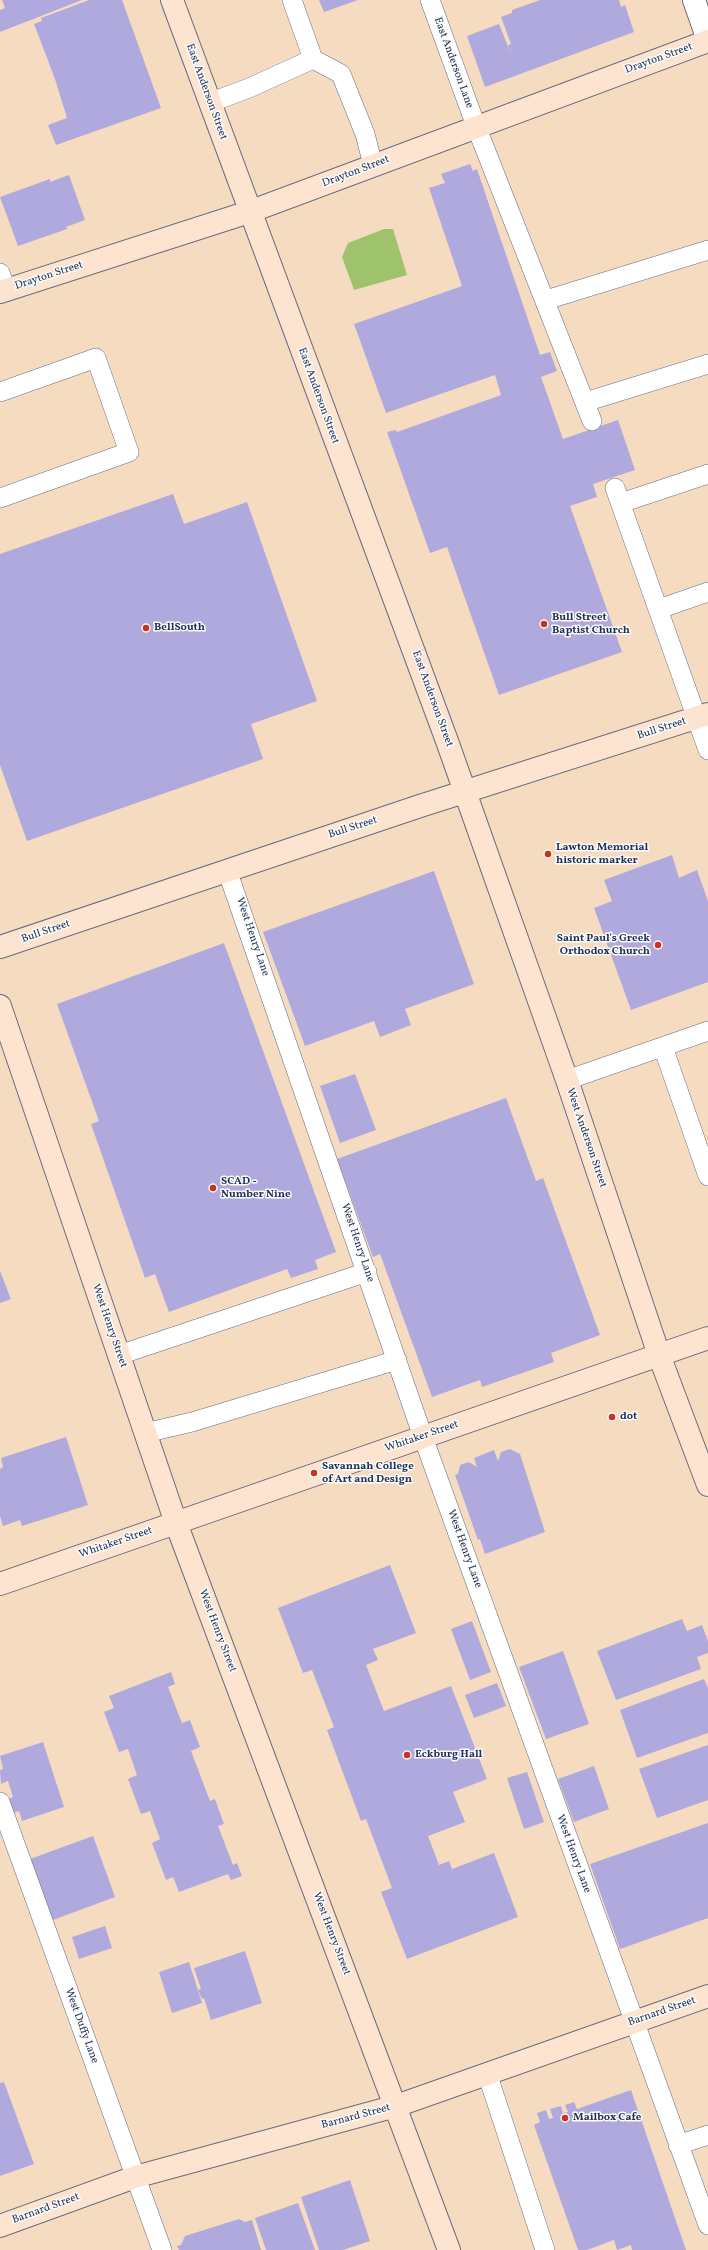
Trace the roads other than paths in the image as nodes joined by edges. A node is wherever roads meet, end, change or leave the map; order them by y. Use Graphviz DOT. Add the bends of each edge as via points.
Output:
graph roads {
  1 [pos="172,0"];
  2 [pos="292,0"];
  3 [pos="430,0"];
  4 [pos="694,0"];
  5 [pos="708,40"];
  6 [pos="312,59"];
  7 [pos="209,103"];
  8 [pos="476,126"];
  9 [pos="373,166"];
  10 [pos="250,212"];
  11 [pos="708,250"];
  12 [pos="2,285"];
  13 [pos="546,300"];
  14 [pos="708,364"];
  15 [pos="0,392"];
  16 [pos="585,402"];
  17 [pos="592,421"];
  18 [pos="708,474"];
  19 [pos="0,498"];
  20 [pos="708,592"];
  21 [pos="659,609"];
  22 [pos="702,716"];
  23 [pos="708,750"];
  24 [pos="465,792"];
  25 [pos="227,870"];
  26 [pos="0,947"];
  27 [pos="0,1006"];
  28 [pos="708,1031"];
  29 [pos="663,1047"];
  30 [pos="567,1080"];
  31 [pos="708,1176"];
  32 [pos="367,1272"];
  33 [pos="708,1338"];
  34 [pos="119,1355"];
  35 [pos="659,1355"];
  36 [pos="397,1360"];
  37 [pos="145,1433"];
  38 [pos="423,1437"];
  39 [pos="708,1485"];
  40 [pos="176,1523"];
  41 [pos="0,1584"];
  42 [pos="0,1802"];
  43 [pos="708,1996"];
  44 [pos="633,2022"];
  45 [pos="486,2073"];
  46 [pos="396,2106"];
  47 [pos="708,2135"];
  48 [pos="678,2145"];
  49 [pos="135,2177"];
  50 [pos="708,2225"];
  51 [pos="0,2226"];
  52 [pos="162,2250"];
  53 [pos="449,2250"];
  54 [pos="545,2250"];
  1 -- 7 [label="main road, East Anderson Street"];
  2 -- 6 [label="lane"];
  3 -- 8 [label="lane, East Anderson Lane"];
  4 -- 5 [label="street"];
  5 -- 8 [label="main road, Drayton Street"];
  6 -- 7 [label="lane"];
  6 -- 9 [label="lane" via="340,74 365,134"];
  7 -- 10 [label="main road, East Anderson Street"];
  8 -- 9 [label="main road, Drayton Street"];
  8 -- 13 [label="lane, East Anderson Lane"];
  9 -- 10 [label="main road, Drayton Street"];
  10 -- 12 [label="main road, Drayton Street"];
  10 -- 24 [label="main road, East Anderson Street"];
  11 -- 13 [label="lane"];
  13 -- 16 [label="lane, East Anderson Lane"];
  14 -- 16 [label="lane"];
  15 -- 19 [label="lane" via="96,358 129,452"];
  16 -- 17 [label="lane, East Anderson Lane"];
  18 -- 21 [label="lane" via="618,495"];
  20 -- 21 [label="lane"];
  21 -- 22 [label="lane"];
  22 -- 23 [label="lane"];
  22 -- 24 [label="main road, Bull Street"];
  24 -- 25 [label="main road, Bull Street"];
  24 -- 30 [label="main road, West Anderson Street"];
  25 -- 26 [label="main road, Bull Street"];
  25 -- 32 [label="lane, West Henry Lane"];
  27 -- 34 [label="main road, West Henry Street"];
  28 -- 29 [label="lane"];
  29 -- 30 [label="lane"];
  29 -- 31 [label="lane"];
  30 -- 35 [label="main road, West Anderson Street"];
  32 -- 34 [label="lane"];
  32 -- 36 [label="lane, West Henry Lane"];
  33 -- 35 [label="main road, Whitaker Street"];
  34 -- 37 [label="main road, West Henry Street"];
  35 -- 38 [label="main road, Whitaker Street"];
  35 -- 39 [label="main road, West Anderson Street"];
  36 -- 37 [label="lane" via="192,1422"];
  36 -- 38 [label="lane, West Henry Lane"];
  37 -- 40 [label="main road, West Henry Street"];
  38 -- 40 [label="main road, Whitaker Street"];
  38 -- 44 [label="lane, West Henry Lane"];
  40 -- 41 [label="main road, Whitaker Street"];
  40 -- 46 [label="main road, West Henry Street"];
  42 -- 49 [label="lane, West Duffy Lane"];
  43 -- 44 [label="main road, Barnard Street"];
  44 -- 45 [label="main road, Barnard Street"];
  44 -- 48 [label="lane, West Henry Lane"];
  45 -- 46 [label="main road, Barnard Street"];
  45 -- 54 [label="lane"];
  46 -- 49 [label="main road, Barnard Street"];
  46 -- 53 [label="main road, West Henry Street"];
  47 -- 48 [label="lane"];
  48 -- 50 [label="lane, West Henry Lane"];
  49 -- 51 [label="main road, Barnard Street"];
  49 -- 52 [label="lane, West Duffy Lane"];
}
